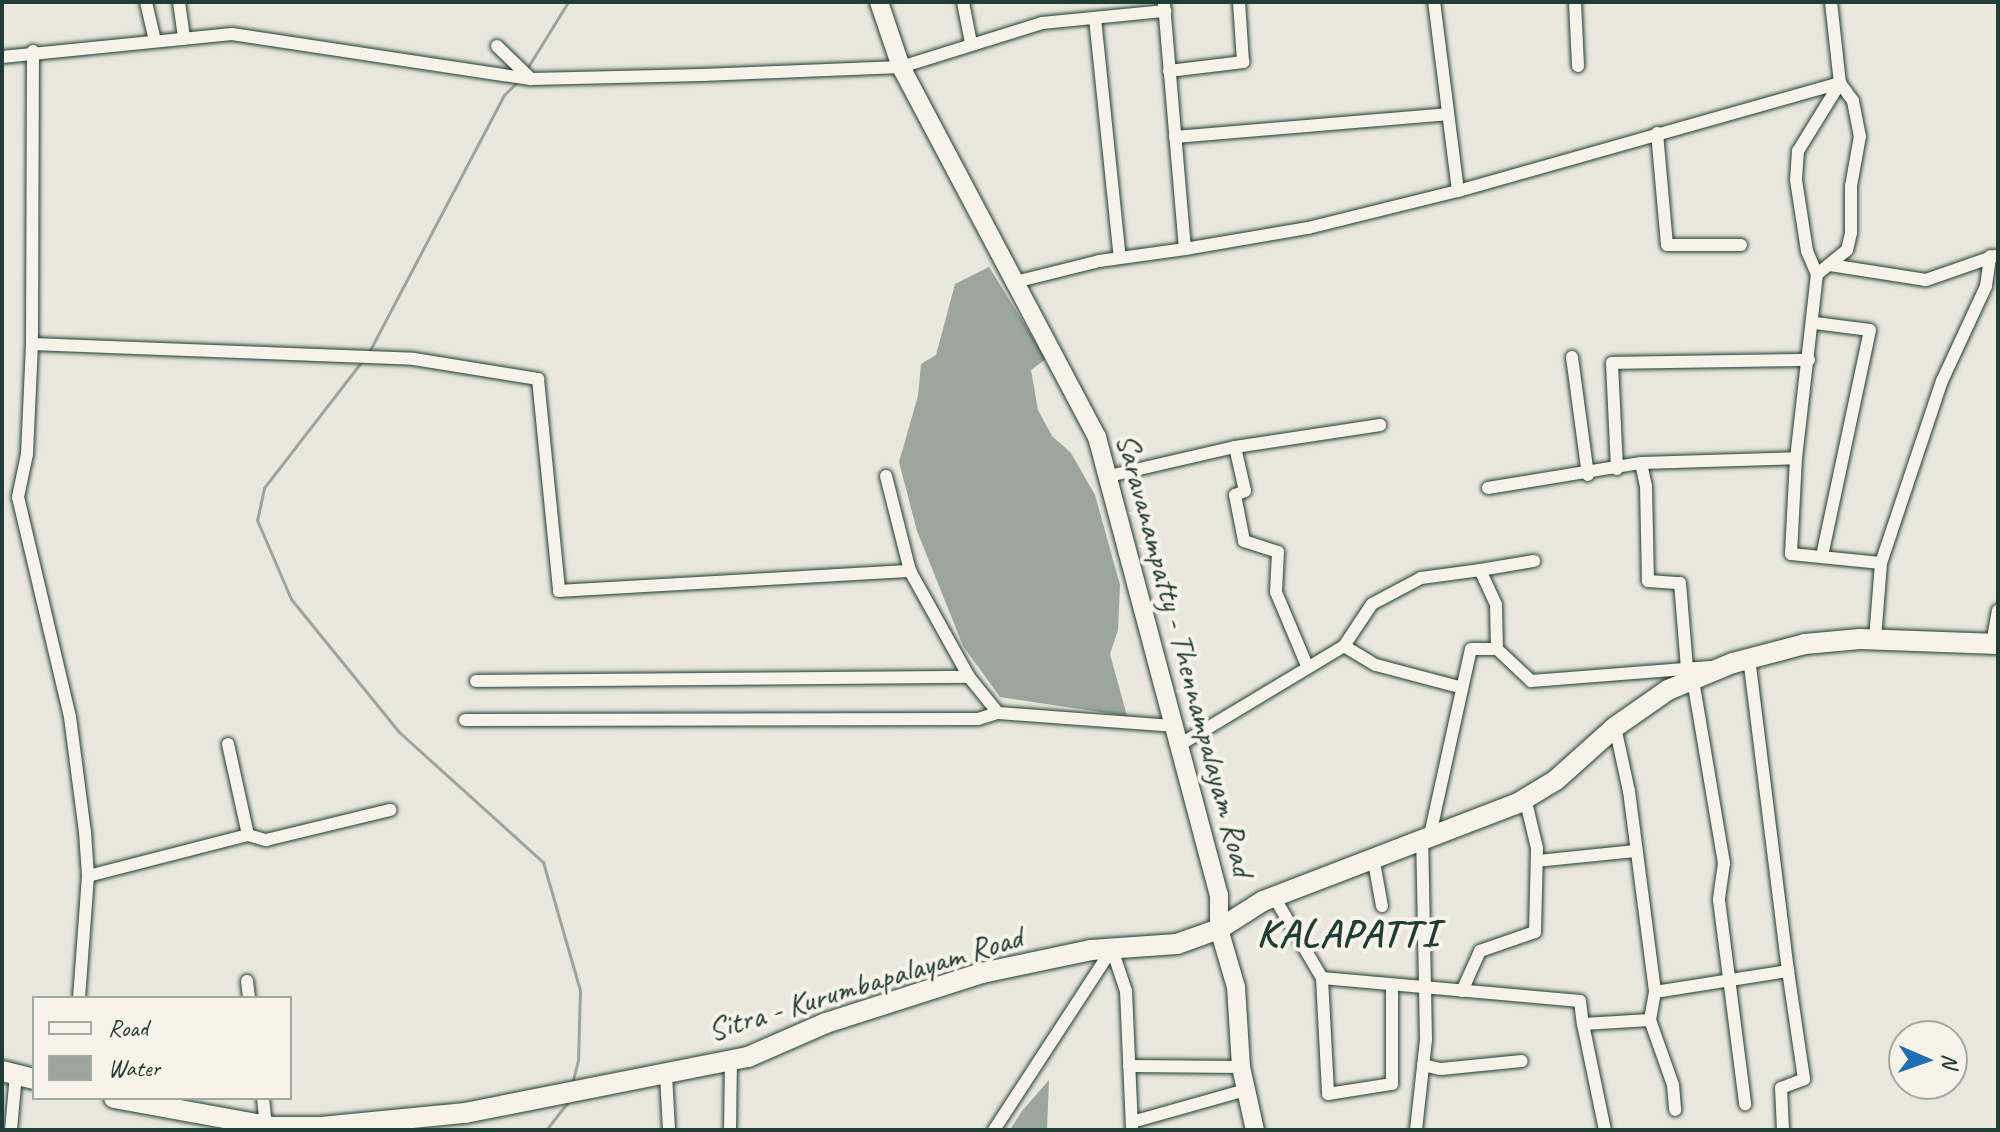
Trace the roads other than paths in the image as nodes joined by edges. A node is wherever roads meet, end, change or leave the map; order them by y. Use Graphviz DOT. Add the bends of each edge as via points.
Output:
graph roads {
  1 [pos="146,2"];
  2 [pos="179,2"];
  3 [pos="879,2"];
  4 [pos="963,2"];
  5 [pos="1239,2"];
  6 [pos="1434,2"];
  7 [pos="1575,2"];
  8 [pos="1834,4"];
  9 [pos="1165,6"];
  10 [pos="1095,18"];
  11 [pos="184,39"];
  12 [pos="155,41"];
  13 [pos="971,43"];
  14 [pos="497,46"];
  15 [pos="33,51"];
  16 [pos="2,57"];
  17 [pos="1578,66"];
  18 [pos="901,67"];
  19 [pos="1169,71"];
  20 [pos="531,78"];
  21 [pos="1840,83"];
  22 [pos="1447,114"];
  23 [pos="1657,133"];
  24 [pos="1175,137"];
  25 [pos="1458,191"];
  26 [pos="1741,245"];
  27 [pos="1185,249"];
  28 [pos="1994,256"];
  29 [pos="1120,258"];
  30 [pos="1830,265"];
  31 [pos="1817,274"];
  32 [pos="1015,282"];
  33 [pos="1815,323"];
  34 [pos="32,344"];
  35 [pos="1572,357"];
  36 [pos="1809,360"];
  37 [pos="1380,425"];
  38 [pos="1235,447"];
  39 [pos="1796,458"];
  40 [pos="1641,463"];
  41 [pos="1617,469"];
  42 [pos="1588,475"];
  43 [pos="886,476"];
  44 [pos="1109,476"];
  45 [pos="1488,488"];
  46 [pos="1822,556"];
  47 [pos="1534,561"];
  48 [pos="1881,563"];
  49 [pos="1480,570"];
  50 [pos="910,571"];
  51 [pos="1998,611"];
  52 [pos="1875,639"];
  53 [pos="1995,644"];
  54 [pos="1344,646"];
  55 [pos="1497,649"];
  56 [pos="1749,659"];
  57 [pos="1308,668"];
  58 [pos="1690,674"];
  59 [pos="969,677"];
  60 [pos="476,681"];
  61 [pos="1459,687"];
  62 [pos="998,713"];
  63 [pos="465,720"];
  64 [pos="1615,727"];
  65 [pos="1179,735"];
  66 [pos="228,744"];
  67 [pos="1525,798"];
  68 [pos="390,810"];
  69 [pos="248,835"];
  70 [pos="1426,836"];
  71 [pos="1636,851"];
  72 [pos="1373,857"];
  73 [pos="1537,861"];
  74 [pos="88,876"];
  75 [pos="1274,897"];
  76 [pos="1382,906"];
  77 [pos="1219,929"];
  78 [pos="1112,949"];
  79 [pos="1788,971"];
  80 [pos="1322,978"];
  81 [pos="1728,980"];
  82 [pos="247,981"];
  83 [pos="1392,987"];
  84 [pos="1425,991"];
  85 [pos="1462,991"];
  86 [pos="1655,992"];
  87 [pos="79,996"];
  88 [pos="249,996"];
  89 [pos="1650,1020"];
  90 [pos="1583,1024"];
  91 [pos="731,1060"];
  92 [pos="1522,1061"];
  93 [pos="1423,1065"];
  94 [pos="1129,1066"];
  95 [pos="1241,1067"];
  96 [pos="666,1074"];
  97 [pos="17,1075"];
  98 [pos="1246,1090"];
  99 [pos="134,1100"];
  100 [pos="263,1100"];
  101 [pos="1745,1104"];
  102 [pos="193,1106"];
  103 [pos="1675,1110"];
  104 [pos="266,1126"];
  105 [pos="1132,1126"];
  106 [pos="11,1130"];
  107 [pos="669,1130"];
  108 [pos="730,1130"];
  109 [pos="994,1130"];
  110 [pos="1255,1130"];
  111 [pos="1416,1130"];
  112 [pos="1605,1130"];
  113 [pos="1783,1130"];
  1 -- 12 [label="street"];
  2 -- 11 [label="street"];
  3 -- 18 [label="main road, Saravanampatty - Thennampalayam Road"];
  4 -- 13 [label="street"];
  5 -- 19 [label="street" via="1243,62"];
  6 -- 22 [label="street"];
  7 -- 17 [label="street"];
  8 -- 21 [label="street"];
  9 -- 10 [label="street"];
  9 -- 19 [label="street"];
  10 -- 13 [label="street" via="1042,23"];
  10 -- 29 [label="street"];
  11 -- 12 [label="street"];
  11 -- 20 [label="street" via="232,34"];
  12 -- 15 [label="street"];
  13 -- 18 [label="street"];
  14 -- 20 [label="street"];
  15 -- 16 [label="street"];
  15 -- 34 [label="street"];
  18 -- 20 [label="street"];
  18 -- 32 [label="main road, Saravanampatty - Thennampalayam Road"];
  19 -- 24 [label="street"];
  21 -- 23 [label="street"];
  21 -- 30 [label="street" via="1853,101 1860,136 1851,186 1851,233 1847,250"];
  21 -- 31 [label="street" via="1798,151 1796,180 1807,251"];
  22 -- 24 [label="street"];
  22 -- 25 [label="street"];
  23 -- 25 [label="street"];
  23 -- 26 [label="street" via="1667,245"];
  24 -- 27 [label="street"];
  25 -- 27 [label="street" via="1308,228"];
  27 -- 29 [label="street"];
  28 -- 30 [label="street" via="1926,280"];
  28 -- 48 [label="street" via="1986,286 1942,381"];
  29 -- 32 [label="street"];
  30 -- 31 [label="street"];
  31 -- 33 [label="street"];
  32 -- 44 [label="main road, Saravanampatty - Thennampalayam Road" via="1097,437"];
  33 -- 36 [label="street"];
  33 -- 46 [label="street" via="1870,330"];
  34 -- 50 [label="street" via="391,359 538,379 559,591"];
  34 -- 74 [label="street" via="27,454 18,497 70,717"];
  35 -- 42 [label="street"];
  36 -- 39 [label="street"];
  36 -- 41 [label="street" via="1612,363"];
  37 -- 38 [label="street"];
  38 -- 44 [label="street"];
  38 -- 57 [label="street" via="1245,491 1235,495 1244,541 1278,552 1276,592"];
  39 -- 40 [label="street"];
  39 -- 46 [label="street" via="1791,554"];
  40 -- 41 [label="street"];
  40 -- 58 [label="street" via="1648,581 1680,583"];
  41 -- 42 [label="street"];
  42 -- 45 [label="street"];
  43 -- 50 [label="street"];
  44 -- 65 [label="main road, Saravanampatty - Thennampalayam Road" via="1135,591"];
  46 -- 48 [label="street"];
  47 -- 49 [label="street"];
  48 -- 52 [label="street"];
  49 -- 54 [label="street" via="1421,578 1372,604"];
  49 -- 55 [label="street" via="1496,605"];
  50 -- 59 [label="street"];
  51 -- 53 [label="street"];
  52 -- 53 [label="main road, Sitra - Kurumbapalayam Road"];
  52 -- 56 [label="main road, Sitra - Kurumbapalayam Road" via="1805,644"];
  54 -- 57 [label="street"];
  54 -- 61 [label="street" via="1376,665"];
  55 -- 58 [label="street" via="1531,681"];
  55 -- 61 [label="street" via="1471,649"];
  56 -- 58 [label="main road, Sitra - Kurumbapalayam Road"];
  56 -- 79 [label="street"];
  57 -- 65 [label="street"];
  58 -- 64 [label="main road, Sitra - Kurumbapalayam Road"];
  58 -- 81 [label="street" via="1724,863 1719,900"];
  59 -- 60 [label="street"];
  59 -- 62 [label="street"];
  61 -- 70 [label="street" via="1458,725"];
  62 -- 63 [label="street" via="978,719"];
  62 -- 65 [label="street"];
  64 -- 67 [label="main road, Sitra - Kurumbapalayam Road" via="1556,780"];
  64 -- 71 [label="street"];
  65 -- 77 [label="main road, Saravanampatty - Thennampalayam Road" via="1219,895"];
  66 -- 69 [label="street"];
  67 -- 70 [label="main road, Sitra - Kurumbapalayam Road"];
  67 -- 73 [label="street"];
  68 -- 69 [label="street" via="266,840"];
  69 -- 74 [label="street"];
  70 -- 72 [label="main road, Sitra - Kurumbapalayam Road"];
  70 -- 84 [label="street"];
  71 -- 73 [label="street"];
  71 -- 86 [label="street"];
  72 -- 75 [label="main road, Sitra - Kurumbapalayam Road"];
  72 -- 76 [label="street"];
  73 -- 85 [label="street" via="1535,932 1480,951"];
  74 -- 87 [label="street"];
  75 -- 77 [label="main road, Sitra - Kurumbapalayam Road"];
  75 -- 80 [label="street"];
  77 -- 78 [label="main road, Sitra - Kurumbapalayam Road" via="1177,944"];
  77 -- 95 [label="main road, Saravanampatty - Thennampalayam Road" via="1236,987"];
  78 -- 91 [label="main road, Sitra - Kurumbapalayam Road" via="982,973"];
  78 -- 94 [label="street" via="1126,991"];
  78 -- 109 [label="street"];
  79 -- 81 [label="street"];
  79 -- 113 [label="street" via="1804,1079 1781,1088"];
  80 -- 83 [label="street"];
  80 -- 83 [label="street" via="1328,1094 1392,1084"];
  81 -- 86 [label="street"];
  81 -- 101 [label="street"];
  82 -- 88 [label="street"];
  83 -- 84 [label="street"];
  84 -- 85 [label="street"];
  84 -- 93 [label="street"];
  85 -- 90 [label="street" via="1580,1001"];
  86 -- 89 [label="street"];
  89 -- 90 [label="street"];
  89 -- 103 [label="street" via="1673,1085"];
  90 -- 112 [label="street"];
  91 -- 96 [label="main road, Sitra - Kurumbapalayam Road"];
  91 -- 108 [label="street"];
  92 -- 93 [label="street" via="1441,1069"];
  93 -- 111 [label="street"];
  94 -- 95 [label="street"];
  94 -- 105 [label="street"];
  95 -- 98 [label="main road, Saravanampatty - Thennampalayam Road"];
  96 -- 104 [label="main road, Sitra - Kurumbapalayam Road" via="465,1113 321,1127"];
  96 -- 107 [label="street"];
  97 -- 106 [label="street"];
  98 -- 105 [label="street"];
  98 -- 110 [label="main road, Saravanampatty - Thennampalayam Road"];
  99 -- 102 [label="main road, Sitra - Kurumbapalayam Road"];
  100 -- 104 [label="street"];
  102 -- 104 [label="main road, Sitra - Kurumbapalayam Road"];
}
